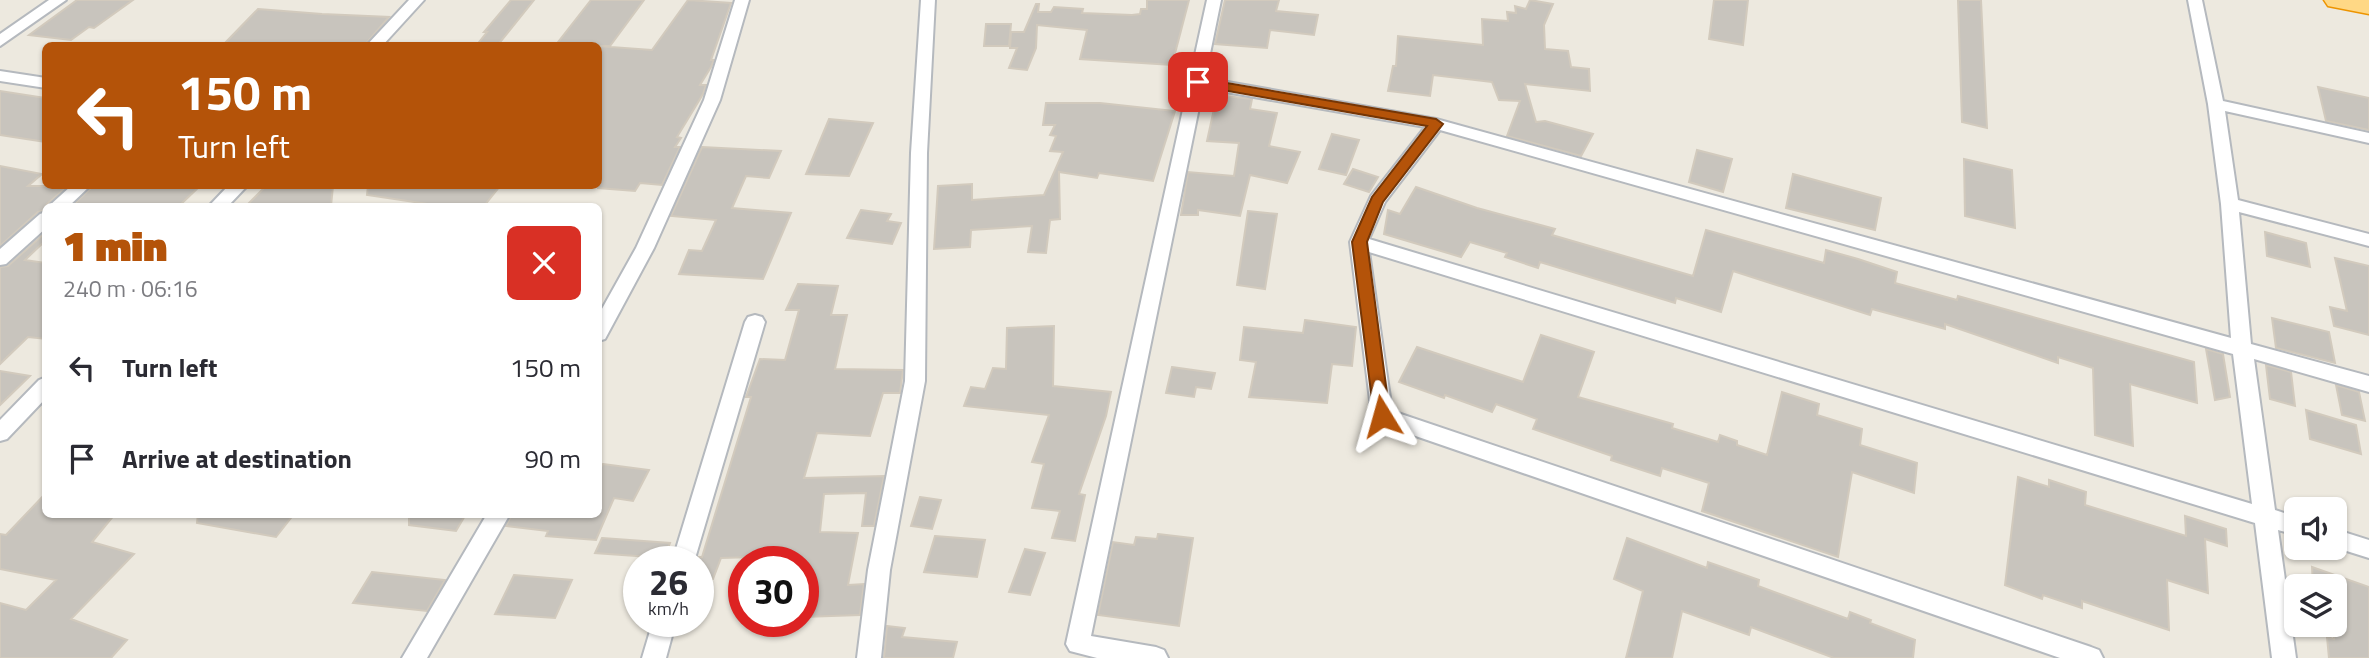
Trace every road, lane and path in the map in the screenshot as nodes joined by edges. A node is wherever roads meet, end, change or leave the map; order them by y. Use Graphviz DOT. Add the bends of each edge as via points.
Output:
graph roads {
  1 [pos="59,0"];
  2 [pos="417,0"];
  3 [pos="742,0"];
  4 [pos="928,0"];
  5 [pos="1214,0"];
  6 [pos="2195,0"];
  7 [pos="2338,0"];
  8 [pos="2369,6"];
  9 [pos="0,41"];
  10 [pos="377,42"];
  11 [pos="0,76"];
  12 [pos="42,82"];
  13 [pos="1198,82"];
  14 [pos="2216,104"];
  15 [pos="1436,124"];
  16 [pos="2369,138"];
  17 [pos="77,189"];
  18 [pos="235,189"];
  19 [pos="61,203"];
  20 [pos="221,203"];
  21 [pos="2230,204"];
  22 [pos="42,222"];
  23 [pos="2369,240"];
  24 [pos="1359,242"];
  25 [pos="0,260"];
  26 [pos="755,322"];
  27 [pos="602,327"];
  28 [pos="2243,351"];
  29 [pos="2369,384"];
  30 [pos="42,390"];
  31 [pos="0,433"];
  32 [pos="2265,517"];
  33 [pos="497,518"];
  34 [pos="2284,523"];
  35 [pos="2347,542"];
  36 [pos="688,546"];
  37 [pos="2369,549"];
  38 [pos="660,637"];
  39 [pos="415,658"];
  40 [pos="654,658"];
  41 [pos="869,658"];
  42 [pos="1156,658"];
  43 [pos="2091,658"];
  44 [pos="2284,658"];
  1 -- 9 [label="street"];
  2 -- 10 [label="street"];
  3 -- 27 [label="street" via="712,100 645,248"];
  4 -- 41 [label="street" via="919,153 915,381 879,570"];
  5 -- 13 [label="street"];
  6 -- 14 [label="street"];
  7 -- 8 [label="highway"];
  11 -- 12 [label="street"];
  13 -- 15 [label="street"];
  13 -- 42 [label="street" via="1078,644"];
  14 -- 16 [label="street"];
  14 -- 21 [label="street"];
  15 -- 24 [label="street" via="1377,201"];
  15 -- 28 [label="street"];
  17 -- 19 [label="street"];
  18 -- 20 [label="street"];
  21 -- 23 [label="street"];
  21 -- 28 [label="street"];
  22 -- 25 [label="street"];
  24 -- 32 [label="street"];
  24 -- 43 [label="street" via="1382,416"];
  26 -- 36 [label="street"];
  28 -- 29 [label="street"];
  28 -- 32 [label="street"];
  30 -- 31 [label="street"];
  32 -- 34 [label="street"];
  32 -- 44 [label="street"];
  33 -- 39 [label="street"];
  35 -- 37 [label="street"];
  38 -- 40 [label="street"];
}
